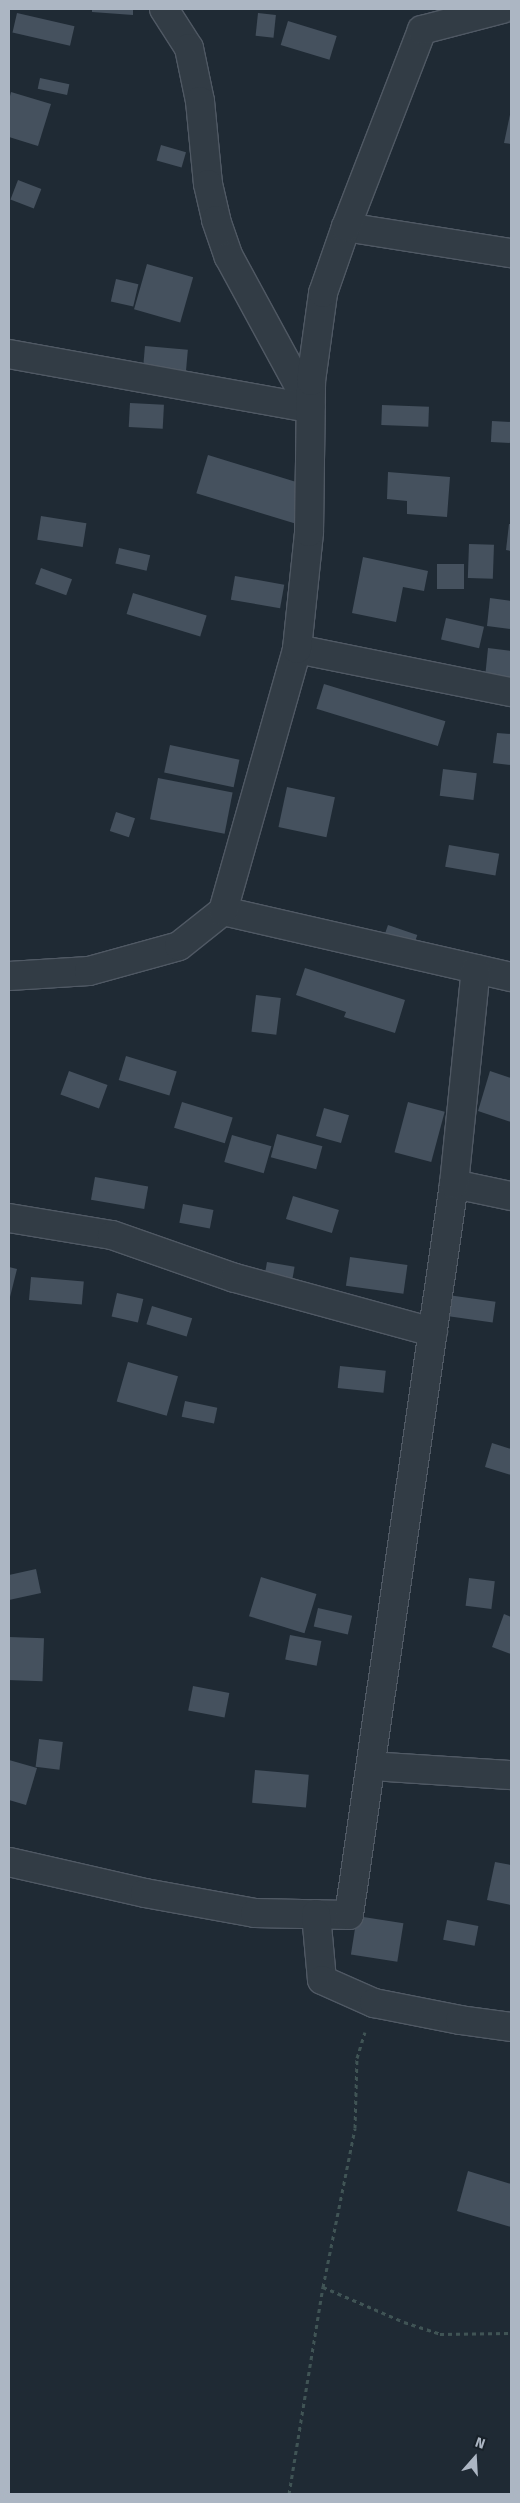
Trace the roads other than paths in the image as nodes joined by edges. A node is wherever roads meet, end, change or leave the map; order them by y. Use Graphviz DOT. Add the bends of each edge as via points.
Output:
graph roads {
  1 [pos="164,9"];
  2 [pos="502,9"];
  3 [pos="346,228"];
  4 [pos="511,253"];
  5 [pos="9,354"];
  6 [pos="310,408"];
  7 [pos="297,649"];
  8 [pos="511,692"];
  9 [pos="223,911"];
  10 [pos="476,969"];
  11 [pos="9,976"];
  12 [pos="511,977"];
  13 [pos="454,1184"];
  14 [pos="511,1196"];
  15 [pos="9,1218"];
  16 [pos="433,1332"];
  17 [pos="371,1766"];
  18 [pos="511,1775"];
  19 [pos="9,1862"];
  20 [pos="316,1914"];
  21 [pos="511,2026"];
  1 -- 6 [label="street" via="189,48 201,110 208,184 229,257"];
  2 -- 3 [label="street" via="422,30"];
  3 -- 4 [label="street"];
  3 -- 6 [label="street" via="324,293"];
  5 -- 6 [label="street"];
  6 -- 7 [label="street" via="309,532"];
  7 -- 8 [label="street"];
  7 -- 9 [label="street"];
  9 -- 10 [label="street"];
  9 -- 11 [label="street" via="179,946 89,971"];
  10 -- 12 [label="street"];
  10 -- 13 [label="street"];
  13 -- 14 [label="street"];
  13 -- 16 [label="street"];
  15 -- 16 [label="street" via="112,1235 235,1278"];
  16 -- 17 [label="street"];
  17 -- 18 [label="street"];
  17 -- 20 [label="street" via="348,1915"];
  19 -- 20 [label="street" via="145,1893 255,1913"];
  20 -- 21 [label="street" via="322,1980 374,2003 460,2020"];
}
